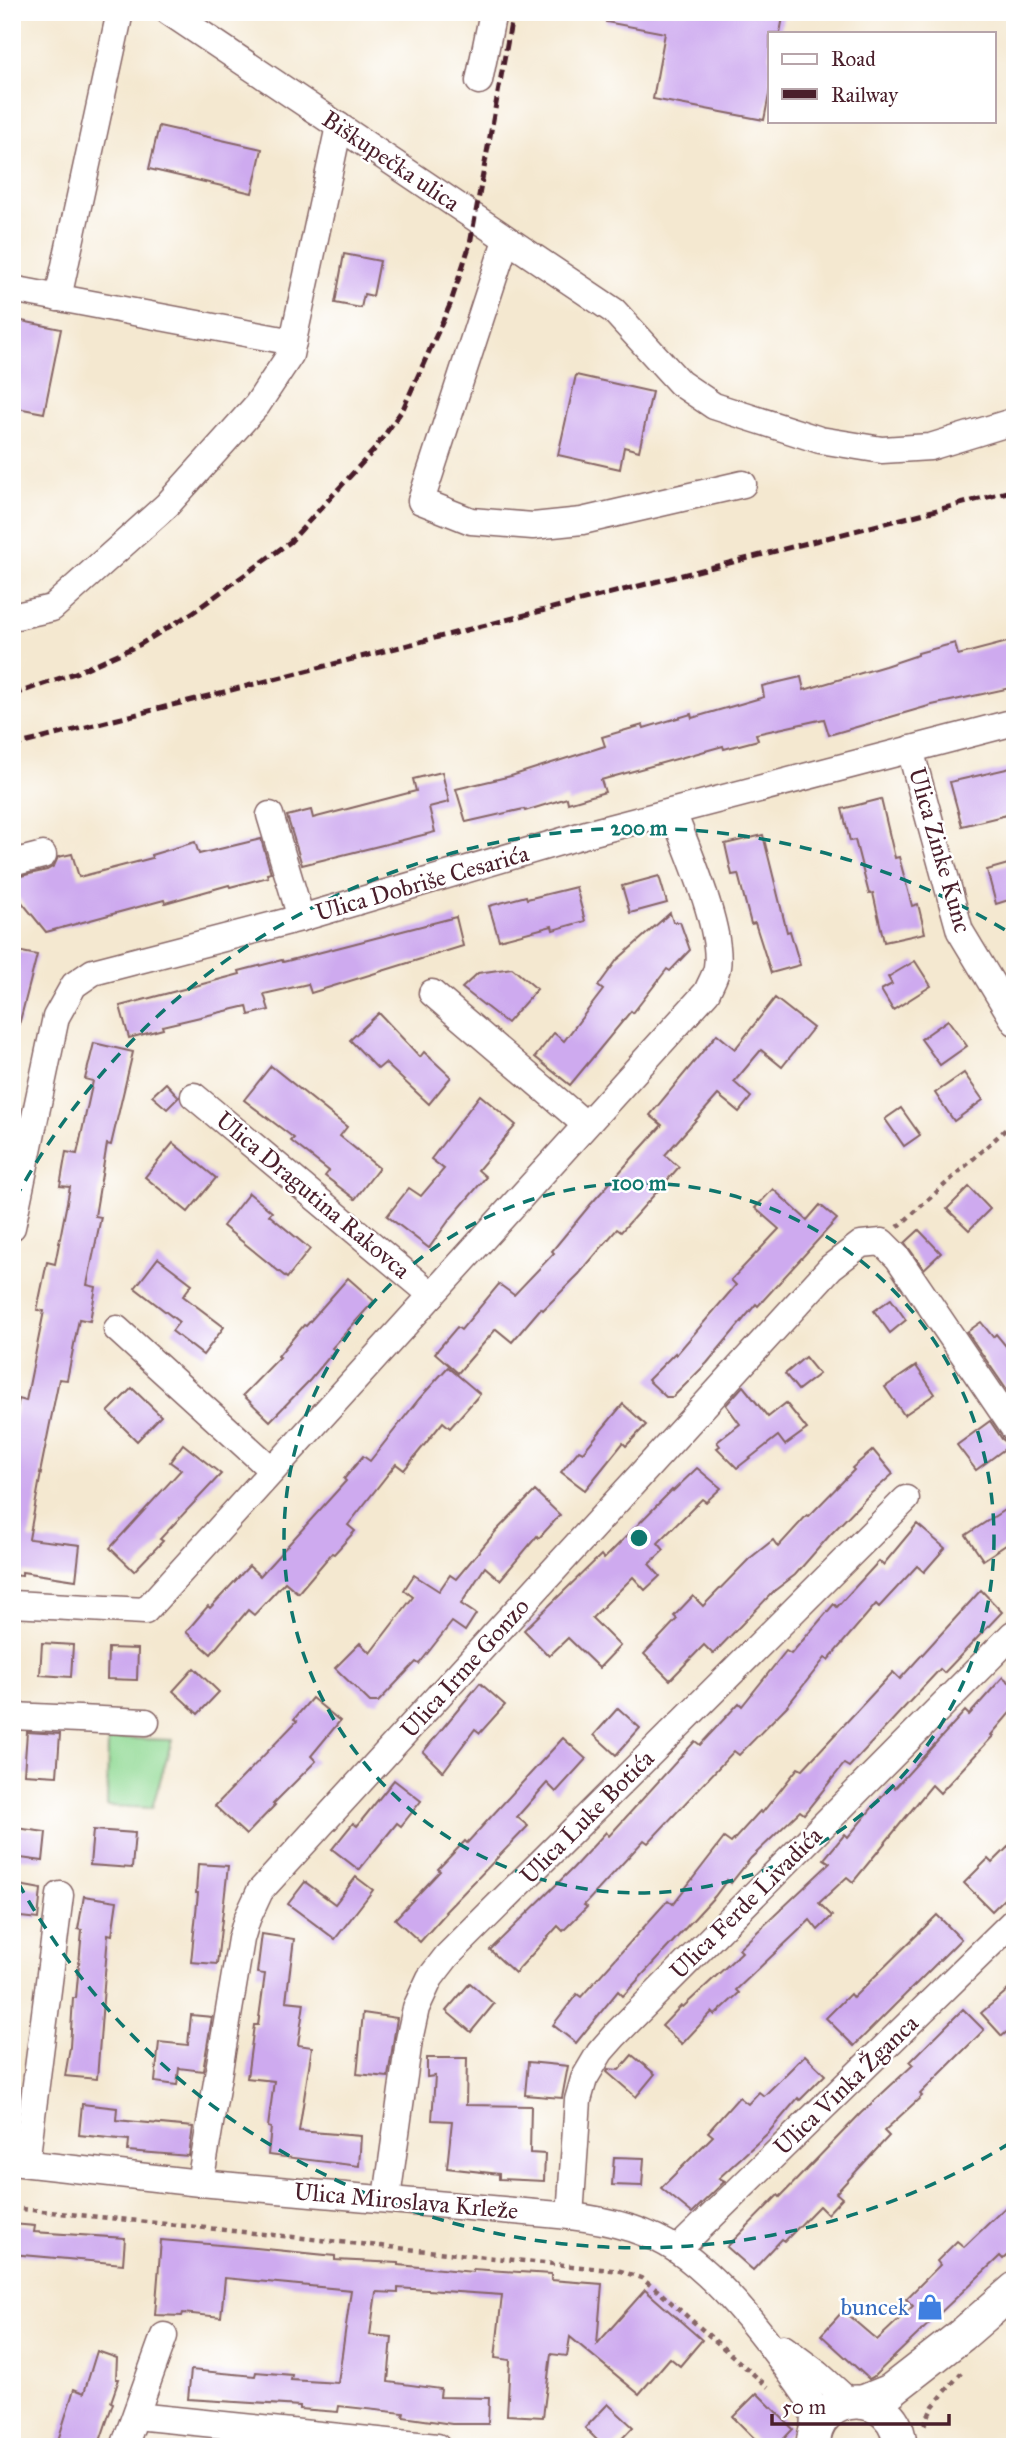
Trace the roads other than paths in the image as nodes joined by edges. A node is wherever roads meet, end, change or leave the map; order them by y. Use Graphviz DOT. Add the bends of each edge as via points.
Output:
graph roads {
  1 [pos="120,12"];
  2 [pos="169,12"];
  3 [pos="493,12"];
  4 [pos="479,81"];
  5 [pos="339,126"];
  6 [pos="506,240"];
  7 [pos="12,289"];
  8 [pos="58,298"];
  9 [pos="293,342"];
  10 [pos="1015,421"];
  11 [pos="743,484"];
  12 [pos="12,617"];
  13 [pos="1015,722"];
  14 [pos="911,749"];
  15 [pos="673,811"];
  16 [pos="270,815"];
  17 [pos="43,855"];
  18 [pos="12,863"];
  19 [pos="301,918"];
  20 [pos="432,993"];
  21 [pos="1015,1023"];
  22 [pos="194,1096"];
  23 [pos="585,1124"];
  24 [pos="12,1227"];
  25 [pos="432,1295"];
  26 [pos="117,1329"];
  27 [pos="1015,1430"];
  28 [pos="272,1470"];
  29 [pos="906,1499"];
  30 [pos="12,1604"];
  31 [pos="1013,1634"];
  32 [pos="12,1716"];
  33 [pos="146,1722"];
  34 [pos="60,1895"];
  35 [pos="1015,1920"];
  36 [pos="19,2163"];
  37 [pos="200,2183"];
  38 [pos="387,2198"];
  39 [pos="570,2216"];
  40 [pos="677,2250"];
  41 [pos="1015,2289"];
  42 [pos="762,2332"];
  43 [pos="962,2335"];
  44 [pos="164,2336"];
  45 [pos="856,2402"];
  46 [pos="136,2416"];
  47 [pos="813,2442"];
  48 [pos="900,2442"];
  49 [pos="124,2447"];
  50 [pos="437,2447"];
  1 -- 8 [label="street"];
  2 -- 5 [label="street, Biškupečka ulica"];
  3 -- 4 [label="street"];
  5 -- 6 [label="street, Biškupečka ulica"];
  5 -- 9 [label="street"];
  6 -- 10 [label="street, Biškupečka ulica" via="614,310 680,383 714,406 820,440 882,450 930,447"];
  6 -- 11 [label="street" via="421,501 471,521 533,526 582,521"];
  7 -- 8 [label="street"];
  8 -- 9 [label="street"];
  9 -- 12 [label="street" via="290,355 257,405 167,505 52,608"];
  13 -- 14 [label="street, Ulica Dobriše Cesarića"];
  14 -- 15 [label="street, Ulica Dobriše Cesarića"];
  14 -- 21 [label="street, Ulica Zinke Kunc" via="960,931"];
  15 -- 19 [label="street, Ulica Dobriše Cesarića"];
  15 -- 23 [label="street, Ulica Dragutina Rakovca" via="713,925 717,969 707,992"];
  16 -- 19 [label="street"];
  17 -- 18 [label="street"];
  19 -- 24 [label="street, Ulica Dobriše Cesarića" via="93,972 74,985 56,1017"];
  20 -- 23 [label="street"];
  22 -- 25 [label="street, Ulica Dragutina Rakovca"];
  23 -- 25 [label="street, Ulica Dragutina Rakovca"];
  25 -- 28 [label="street, Ulica Dragutina Rakovca"];
  26 -- 28 [label="street"];
  27 -- 37 [label="street, Ulica Irme Gonzo" via="898,1258 882,1242 861,1244 831,1267 260,1891 242,1939"];
  28 -- 30 [label="street, Ulica Dragutina Rakovca" via="145,1611"];
  29 -- 38 [label="street, Ulica Luke Botića" via="430,1978 416,2008 409,2040"];
  31 -- 39 [label="street, Ulica Ferde Livadića" via="600,2052 578,2100"];
  32 -- 33 [label="street"];
  34 -- 36 [label="street"];
  35 -- 40 [label="street, Ulica Vinka Žganca"];
  36 -- 37 [label="street, Ulica Miroslava Krleže"];
  37 -- 38 [label="street, Ulica Miroslava Krleže"];
  38 -- 39 [label="street, Ulica Miroslava Krleže"];
  39 -- 40 [label="street, Ulica Miroslava Krleže" via="614,2224"];
  40 -- 42 [label="street, Ulica Miroslava Krleže"];
  41 -- 43 [label="main road"];
  42 -- 45 [label="street, Ulica Miroslava Krleže"];
  42 -- 47 [label="street, Ulica Miroslava Krleže" via="811,2402"];
  43 -- 45 [label="main road" via="890,2390"];
  43 -- 48 [label="main road" via="919,2393 904,2421"];
  44 -- 46 [label="street"];
  45 -- 47 [label="main road" via="826,2414"];
  45 -- 48 [label="main road" via="887,2414 896,2424"];
  46 -- 49 [label="street"];
  46 -- 50 [label="street"];
}
